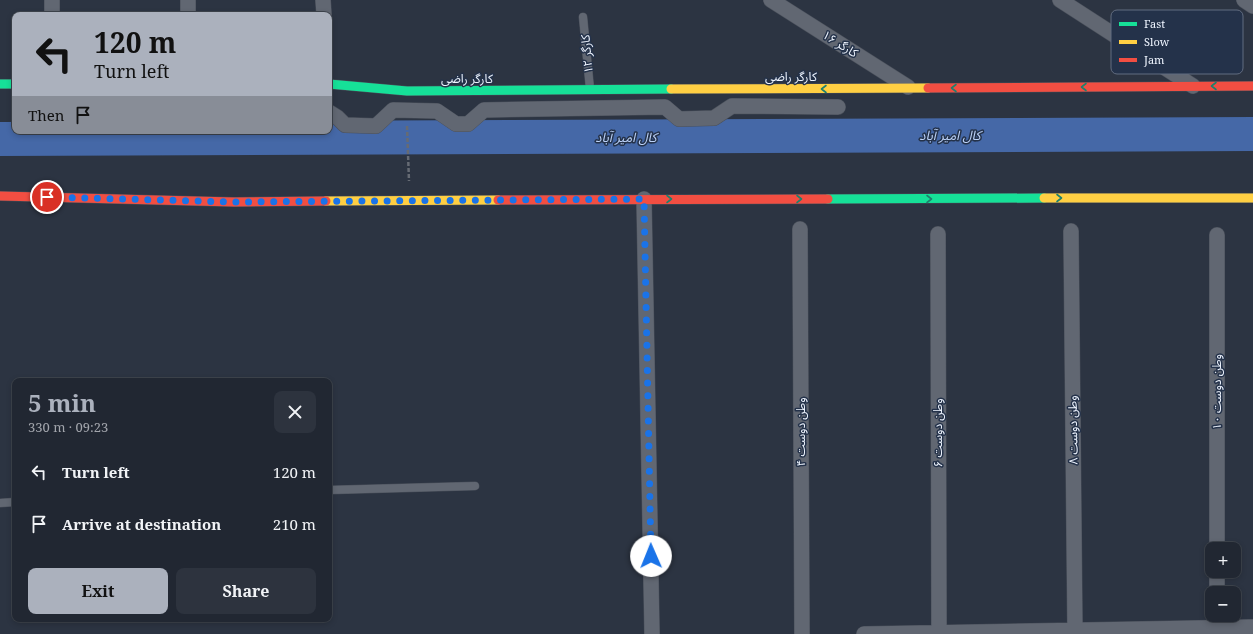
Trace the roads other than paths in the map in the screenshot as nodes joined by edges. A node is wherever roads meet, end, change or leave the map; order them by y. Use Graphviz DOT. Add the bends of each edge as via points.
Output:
graph roads {
  1 [pos="52,0"];
  2 [pos="188,0"];
  3 [pos="323,0"];
  4 [pos="771,0"];
  5 [pos="1060,0"];
  6 [pos="1244,0"];
  7 [pos="1253,6"];
  8 [pos="52,12"];
  9 [pos="188,12"];
  10 [pos="324,12"];
  11 [pos="584,17"];
  12 [pos="1111,33"];
  13 [pos="1175,74"];
  14 [pos="0,84"];
  15 [pos="12,84"];
  16 [pos="332,84"];
  17 [pos="1194,86"];
  18 [pos="1253,86"];
  19 [pos="909,88"];
  20 [pos="590,90"];
  21 [pos="838,107"];
  22 [pos="332,114"];
  23 [pos="0,196"];
  24 [pos="1253,198"];
  25 [pos="644,199"];
  26 [pos="800,229"];
  27 [pos="1071,231"];
  28 [pos="938,234"];
  29 [pos="1217,235"];
  30 [pos="475,486"];
  31 [pos="332,490"];
  32 [pos="12,502"];
  33 [pos="0,503"];
  34 [pos="1217,542"];
  35 [pos="1217,626"];
  36 [pos="1253,627"];
  37 [pos="1074,632"];
  38 [pos="939,633"];
  39 [pos="652,634"];
  40 [pos="802,634"];
  41 [pos="864,634"];
  1 -- 8 [label="street"];
  2 -- 9 [label="street"];
  3 -- 10 [label="street"];
  4 -- 19 [label="street, کارگر ۱۶"];
  5 -- 12 [label="street"];
  6 -- 7 [label="street"];
  11 -- 20 [label="lane, کارگر ۱۲"];
  13 -- 17 [label="street"];
  14 -- 15 [label="street"];
  16 -- 20 [label="street, کارگر راضی" via="407,91"];
  18 -- 17 [label="street, کارگر راضی, one-way"];
  17 -- 19 [label="street, کارگر راضی, one-way"];
  19 -- 20 [label="street, کارگر راضی, one-way"];
  21 -- 22 [label="street" via="732,106 714,118 679,119 665,107 484,110 468,124 456,124 437,111 393,110 376,126 344,125"];
  23 -- 25 [label="street" via="234,202"];
  25 -- 24 [label="street, one-way"];
  25 -- 39 [label="street"];
  26 -- 40 [label="street, وطن دوست ۴"];
  27 -- 37 [label="street, وطن دوست ۸"];
  28 -- 38 [label="street, وطن دوست ۶"];
  29 -- 34 [label="street, وطن دوست ۱۰"];
  30 -- 31 [label="lane"];
  32 -- 33 [label="lane"];
  35 -- 36 [label="street"];
  35 -- 37 [label="street"];
  37 -- 38 [label="street"];
  38 -- 41 [label="street"];
}
